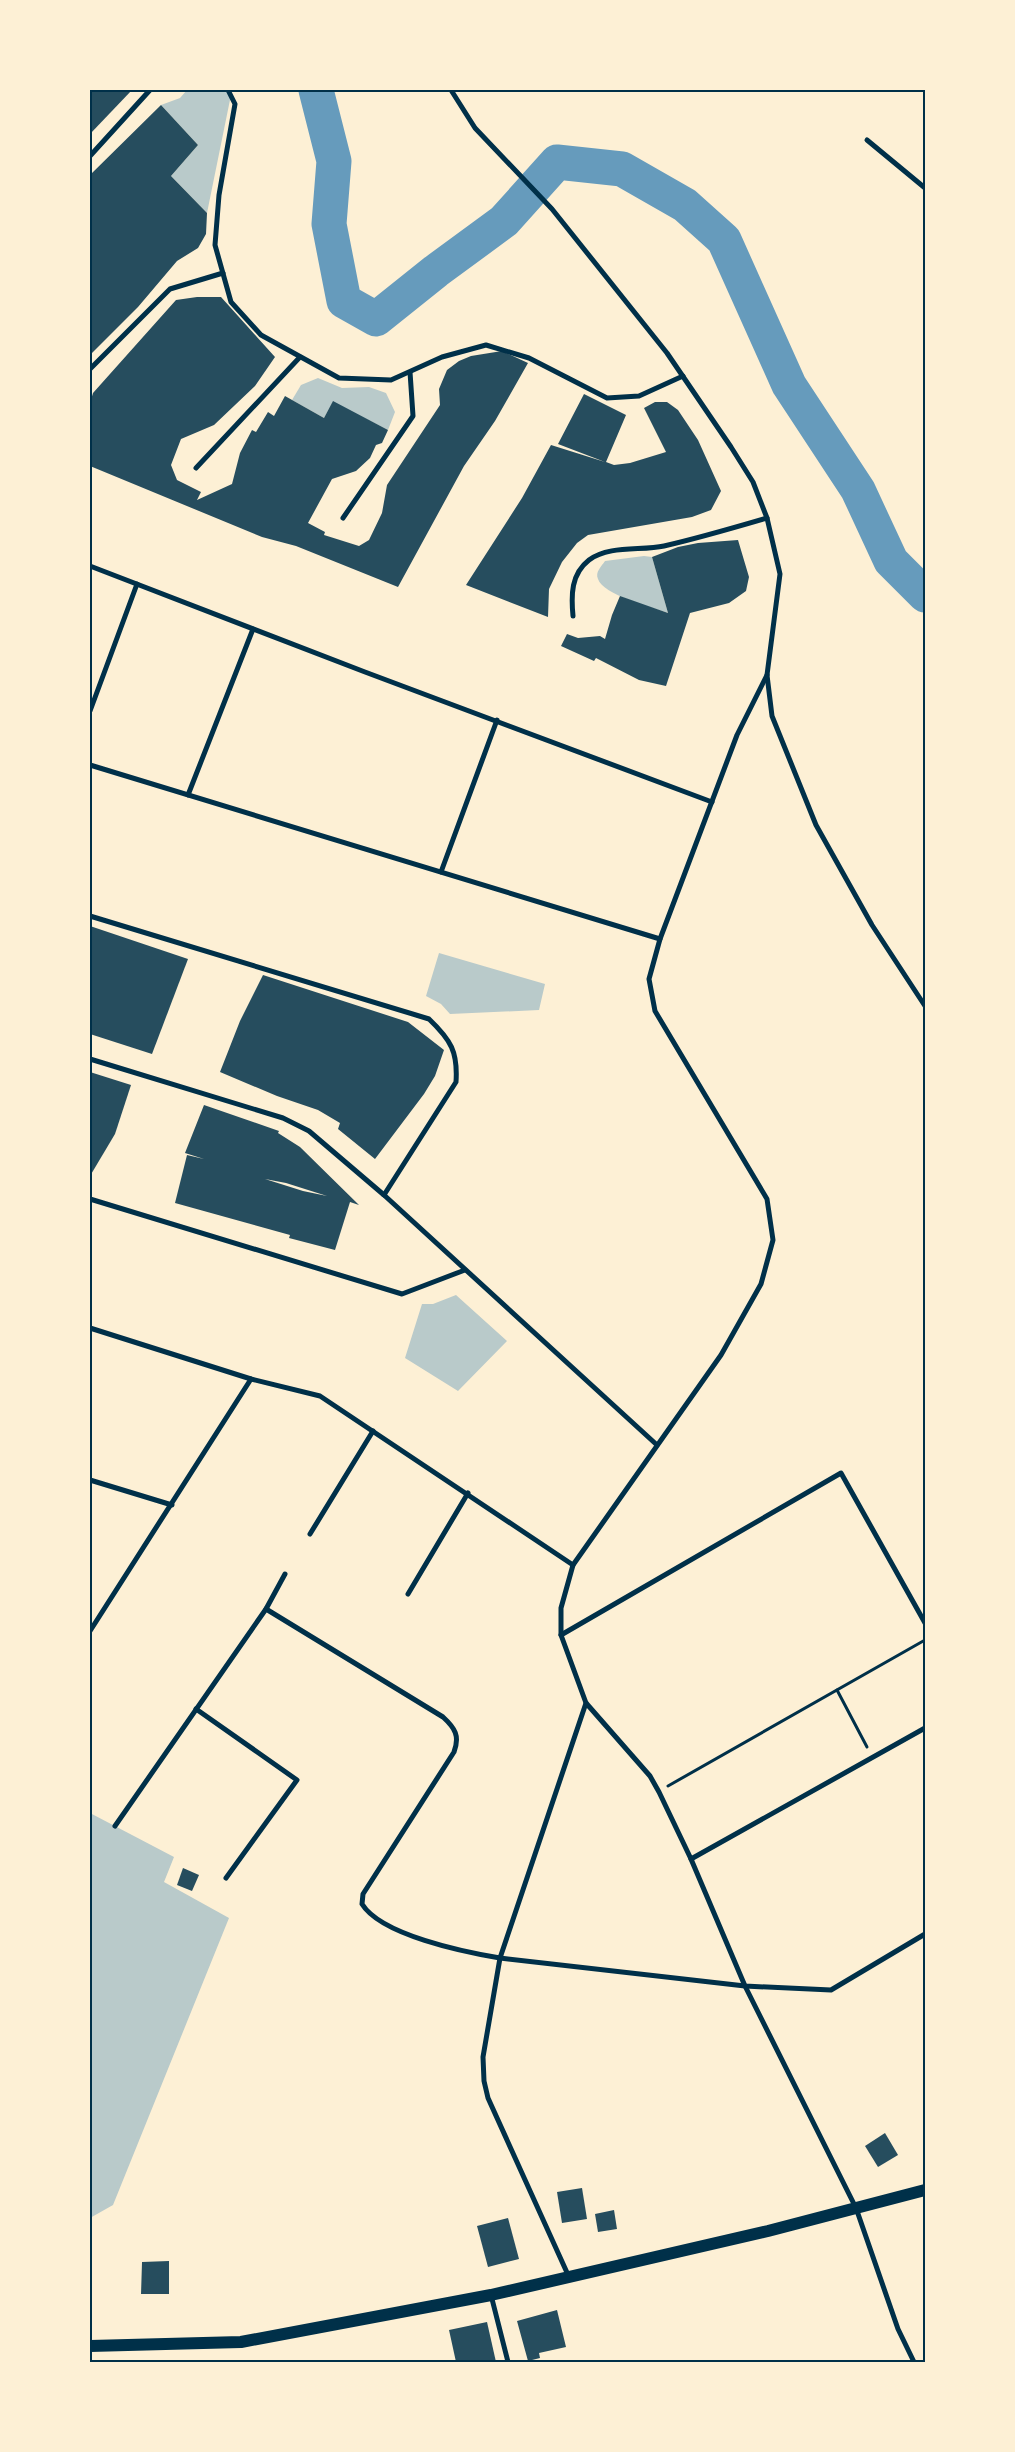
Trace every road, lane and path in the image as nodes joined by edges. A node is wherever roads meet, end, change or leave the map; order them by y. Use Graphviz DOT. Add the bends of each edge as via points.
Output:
graph roads {
  1 [pos="150,90"];
  2 [pos="228,90"];
  3 [pos="451,90"];
  4 [pos="867,140"];
  5 [pos="90,156"];
  6 [pos="925,188"];
  7 [pos="223,273"];
  8 [pos="300,357"];
  9 [pos="90,369"];
  10 [pos="410,372"];
  11 [pos="683,376"];
  12 [pos="196,468"];
  13 [pos="343,518"];
  14 [pos="767,518"];
  15 [pos="90,566"];
  16 [pos="138,584"];
  17 [pos="572,616"];
  18 [pos="253,629"];
  19 [pos="767,675"];
  20 [pos="90,711"];
  21 [pos="497,720"];
  22 [pos="90,765"];
  23 [pos="188,795"];
  24 [pos="712,802"];
  25 [pos="441,872"];
  26 [pos="90,916"];
  27 [pos="660,939"];
  28 [pos="925,1006"];
  29 [pos="90,1059"];
  30 [pos="384,1195"];
  31 [pos="90,1198"];
  32 [pos="465,1270"];
  33 [pos="90,1328"];
  34 [pos="250,1379"];
  35 [pos="373,1431"];
  36 [pos="657,1445"];
  37 [pos="90,1480"];
  38 [pos="468,1493"];
  39 [pos="172,1505"];
  40 [pos="310,1534"];
  41 [pos="573,1565"];
  42 [pos="285,1574"];
  43 [pos="408,1594"];
  44 [pos="266,1609"];
  45 [pos="925,1623"];
  46 [pos="90,1631"];
  47 [pos="561,1635"];
  48 [pos="925,1640"];
  49 [pos="837,1690"];
  50 [pos="586,1703"];
  51 [pos="196,1709"];
  52 [pos="925,1728"];
  53 [pos="872,1757"];
  54 [pos="659,1792"];
  55 [pos="115,1826"];
  56 [pos="691,1859"];
  57 [pos="226,1878"];
  58 [pos="925,1934"];
  59 [pos="500,1958"];
  60 [pos="745,1986"];
  61 [pos="925,2190"];
  62 [pos="856,2208"];
  63 [pos="569,2277"];
  64 [pos="491,2295"];
  65 [pos="90,2346"];
  66 [pos="508,2362"];
  67 [pos="914,2362"];
  1 -- 5 [label="street"];
  2 -- 7 [label="street" via="236,104 219,195 215,246"];
  3 -- 11 [label="street" via="476,128 552,209"];
  4 -- 6 [label="street"];
  7 -- 8 [label="street" via="231,302 261,335"];
  7 -- 9 [label="street" via="170,289"];
  8 -- 10 [label="street" via="339,378 391,380"];
  8 -- 12 [label="street"];
  10 -- 11 [label="street" via="442,357 486,345 529,358 607,398 639,396"];
  10 -- 13 [label="street" via="413,416"];
  11 -- 14 [label="street" via="753,482"];
  14 -- 17 [label="street" via="662,546 604,553 590,560 578,572 571,594"];
  14 -- 19 [label="street" via="780,574"];
  15 -- 16 [label="street"];
  16 -- 18 [label="street"];
  16 -- 20 [label="street"];
  18 -- 21 [label="street"];
  18 -- 23 [label="street"];
  19 -- 24 [label="street" via="737,735"];
  19 -- 28 [label="street" via="772,716 816,825 872,925"];
  21 -- 24 [label="street"];
  21 -- 25 [label="street"];
  22 -- 23 [label="street"];
  23 -- 25 [label="street"];
  24 -- 27 [label="street"];
  25 -- 27 [label="street"];
  26 -- 30 [label="street" via="429,1019 446,1035 457,1062 456,1082"];
  27 -- 36 [label="street" via="649,979 655,1011 767,1199 773,1240 761,1284 721,1355"];
  29 -- 30 [label="street" via="297,1124"];
  30 -- 32 [label="street"];
  31 -- 32 [label="street" via="402,1294"];
  32 -- 36 [label="street"];
  33 -- 34 [label="street"];
  34 -- 35 [label="street" via="320,1396"];
  34 -- 39 [label="street"];
  35 -- 38 [label="street"];
  35 -- 40 [label="street"];
  36 -- 41 [label="street"];
  37 -- 39 [label="street"];
  38 -- 41 [label="street"];
  38 -- 43 [label="street"];
  39 -- 46 [label="street"];
  41 -- 47 [label="street" via="561,1608"];
  42 -- 44 [label="street"];
  44 -- 51 [label="street"];
  44 -- 59 [label="street" via="443,1717 451,1725 458,1741 454,1752 363,1894 362,1904 372,1917 420,1940"];
  45 -- 47 [label="street" via="841,1473"];
  47 -- 50 [label="street"];
  48 -- 49 [label="path"];
  49 -- 53 [label="path"];
  49 -- 54 [label="path"];
  50 -- 54 [label="street" via="650,1776"];
  50 -- 59 [label="street"];
  51 -- 55 [label="street"];
  51 -- 57 [label="street" via="297,1780"];
  52 -- 53 [label="street"];
  53 -- 56 [label="street"];
  54 -- 56 [label="street"];
  56 -- 60 [label="street"];
  58 -- 60 [label="street" via="831,1990"];
  59 -- 60 [label="street"];
  59 -- 63 [label="street" via="483,2058 484,2081 488,2098"];
  60 -- 62 [label="street"];
  61 -- 62 [label="main road"];
  62 -- 63 [label="main road"];
  62 -- 67 [label="street" via="898,2329"];
  63 -- 64 [label="main road"];
  64 -- 65 [label="main road" via="241,2342"];
  64 -- 66 [label="street"];
}
